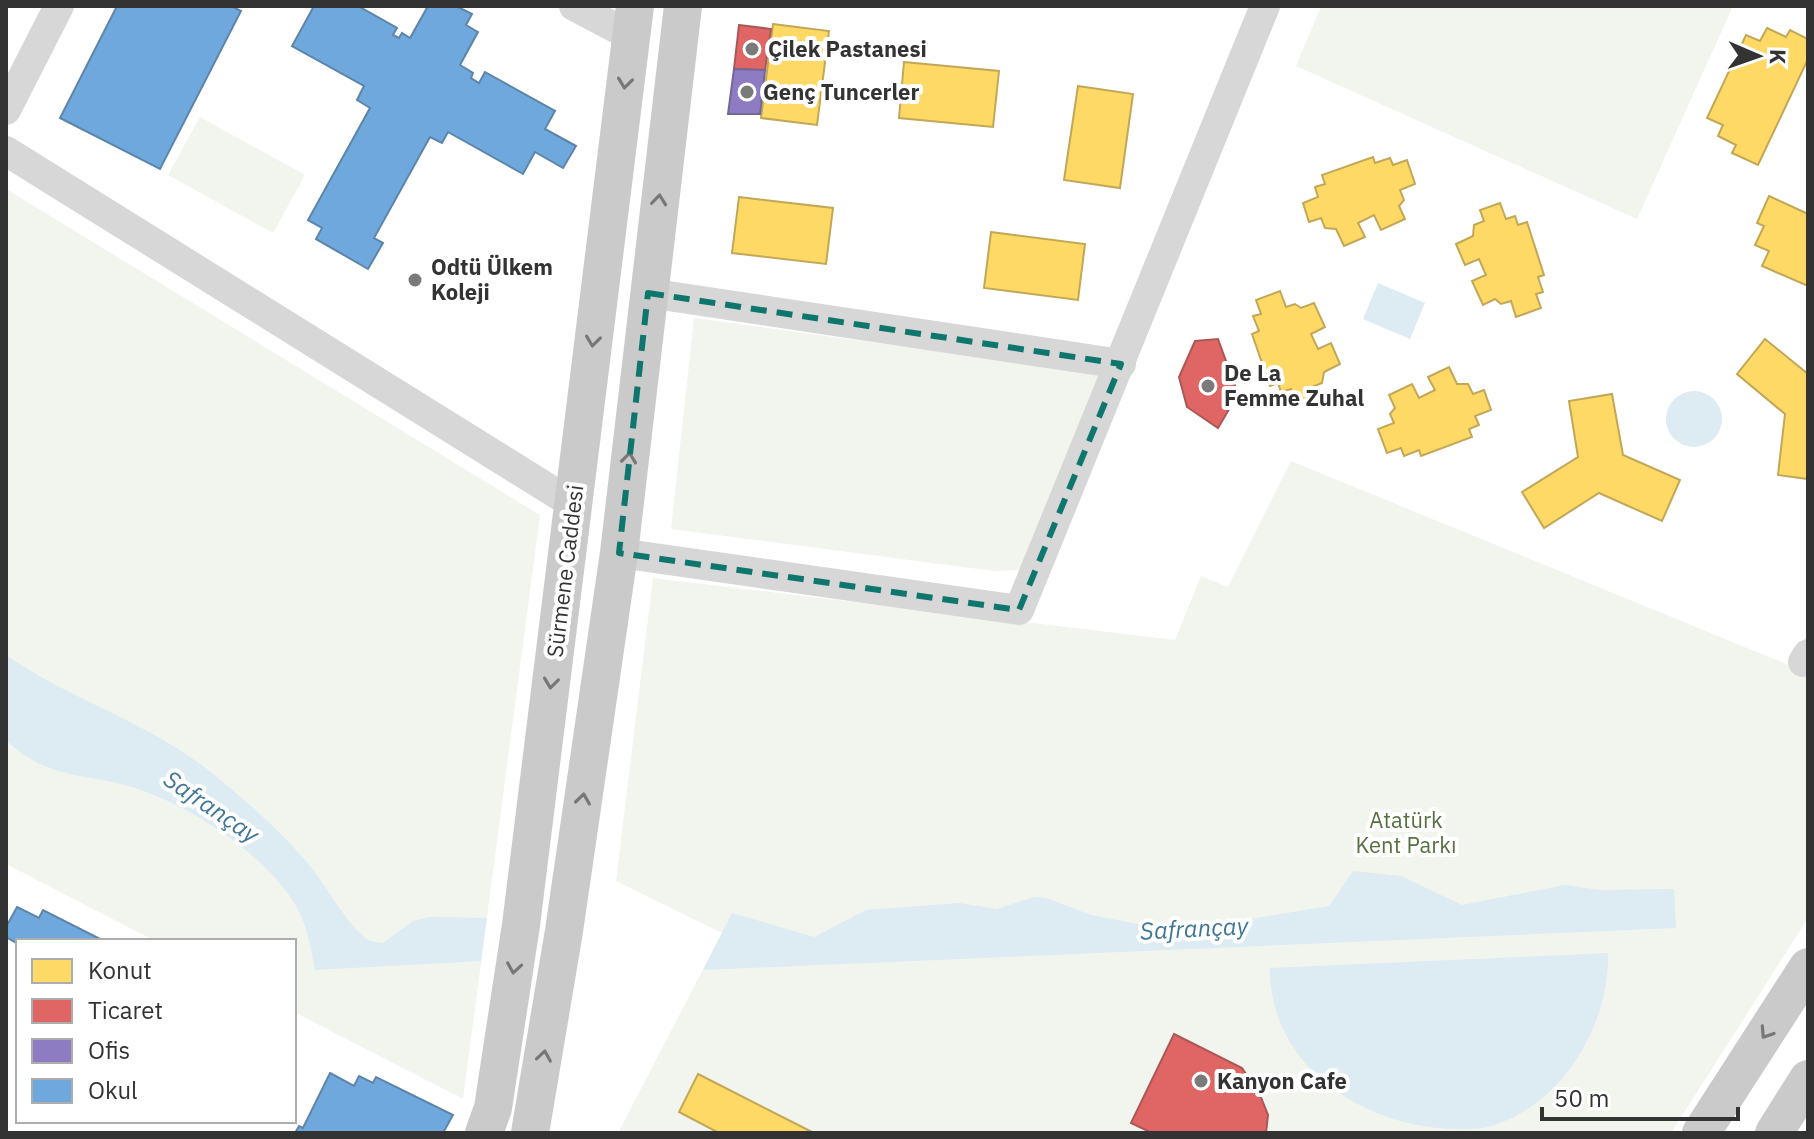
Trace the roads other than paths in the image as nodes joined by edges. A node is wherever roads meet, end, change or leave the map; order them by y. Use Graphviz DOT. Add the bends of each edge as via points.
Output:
graph roads {
  1 [pos="59,6"];
  2 [pos="574,6"];
  3 [pos="683,6"];
  4 [pos="1265,6"];
  5 [pos="633,21"];
  6 [pos="675,61"];
  7 [pos="6,110"];
  8 [pos="6,151"];
  9 [pos="648,293"];
  10 [pos="1121,364"];
  11 [pos="574,498"];
  12 [pos="624,498"];
  13 [pos="619,553"];
  14 [pos="521,925"];
  15 [pos="564,931"];
  16 [pos="1808,967"];
  17 [pos="1808,1079"];
  18 [pos="484,1133"];
  19 [pos="530,1133"];
  20 [pos="1701,1133"];
  21 [pos="1774,1133"];
  1 -- 7 [label="street"];
  2 -- 5 [label="street"];
  3 -- 6 [label="main road"];
  4 -- 10 [label="street"];
  5 -- 6 [label="main road"];
  5 -- 11 [label="main road, Sürmene Caddesi, one-way"];
  9 -- 6 [label="main road, one-way"];
  8 -- 11 [label="street"];
  9 -- 10 [label="street"];
  12 -- 9 [label="main road, one-way"];
  10 -- 13 [label="street" via="1019,610"];
  11 -- 12 [label="main road"];
  11 -- 14 [label="main road, Sürmene Caddesi, one-way"];
  12 -- 13 [label="main road"];
  15 -- 13 [label="main road, one-way"];
  14 -- 15 [label="main road"];
  14 -- 18 [label="main road, Sürmene Caddesi, one-way" via="493,1108"];
  19 -- 15 [label="main road, one-way"];
  16 -- 20 [label="main road, one-way"];
  17 -- 21 [label="main road"];
}
